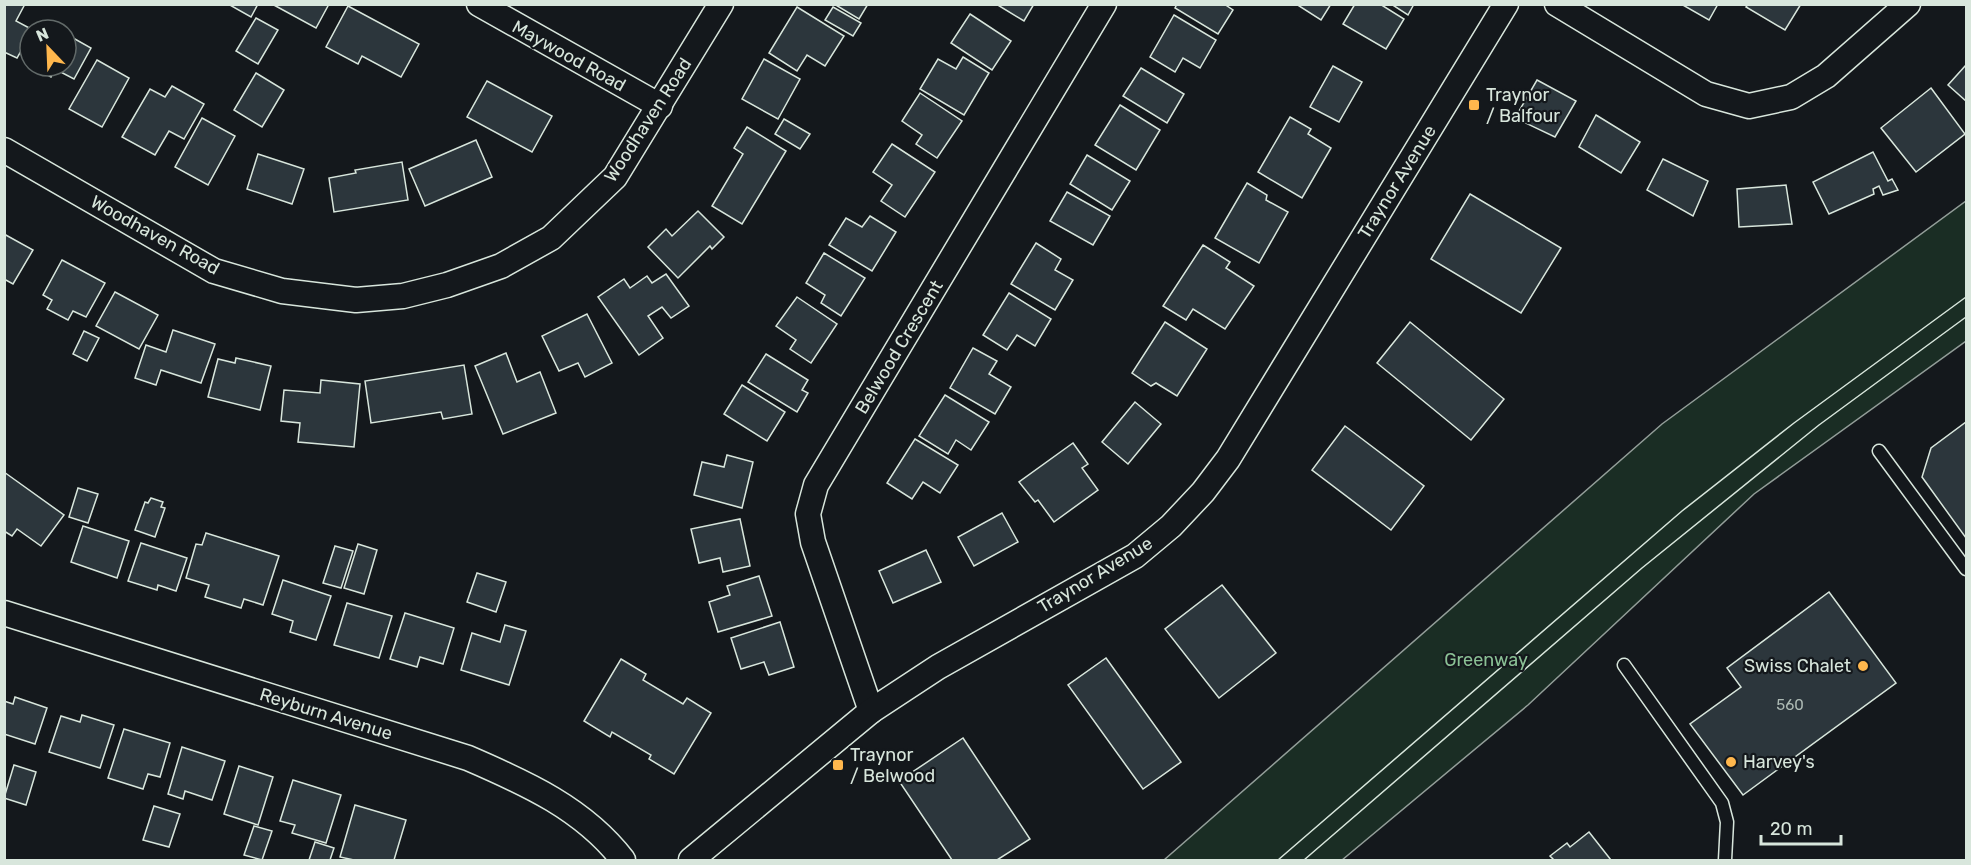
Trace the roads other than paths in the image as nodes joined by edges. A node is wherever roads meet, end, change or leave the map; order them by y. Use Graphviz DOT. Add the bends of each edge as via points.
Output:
graph roads {
  1 [pos="479,4"];
  2 [pos="721,4"];
  3 [pos="1104,4"];
  4 [pos="1506,4"];
  5 [pos="1557,4"];
  6 [pos="1908,4"];
  7 [pos="660,106"];
  8 [pos="4,150"];
  9 [pos="1879,451"];
  10 [pos="1966,569"];
  11 [pos="4,613"];
  12 [pos="1624,665"];
  13 [pos="871,711"];
  14 [pos="1725,860"];
  15 [pos="623,861"];
  16 [pos="691,861"];
  1 -- 7 [label="street, Maywood Road"];
  2 -- 7 [label="street, Woodhaven Road"];
  3 -- 13 [label="street, Belwood Crescent" via="816,485 808,514 813,542"];
  4 -- 13 [label="street, Traynor Avenue" via="1228,459 1203,492 1171,526 1134,556 938,667"];
  5 -- 6 [label="street" via="1706,94 1749,106 1791,97 1826,76"];
  7 -- 8 [label="street, Woodhaven Road" via="615,177 550,238 501,266 447,285 403,296 356,300 282,291 214,271"];
  9 -- 10 [label="lane"];
  11 -- 15 [label="street, Reyburn Avenue" via="468,758 519,779 575,812"];
  12 -- 14 [label="lane" via="1722,803 1727,822"];
  13 -- 16 [label="street, Traynor Avenue"];
}
